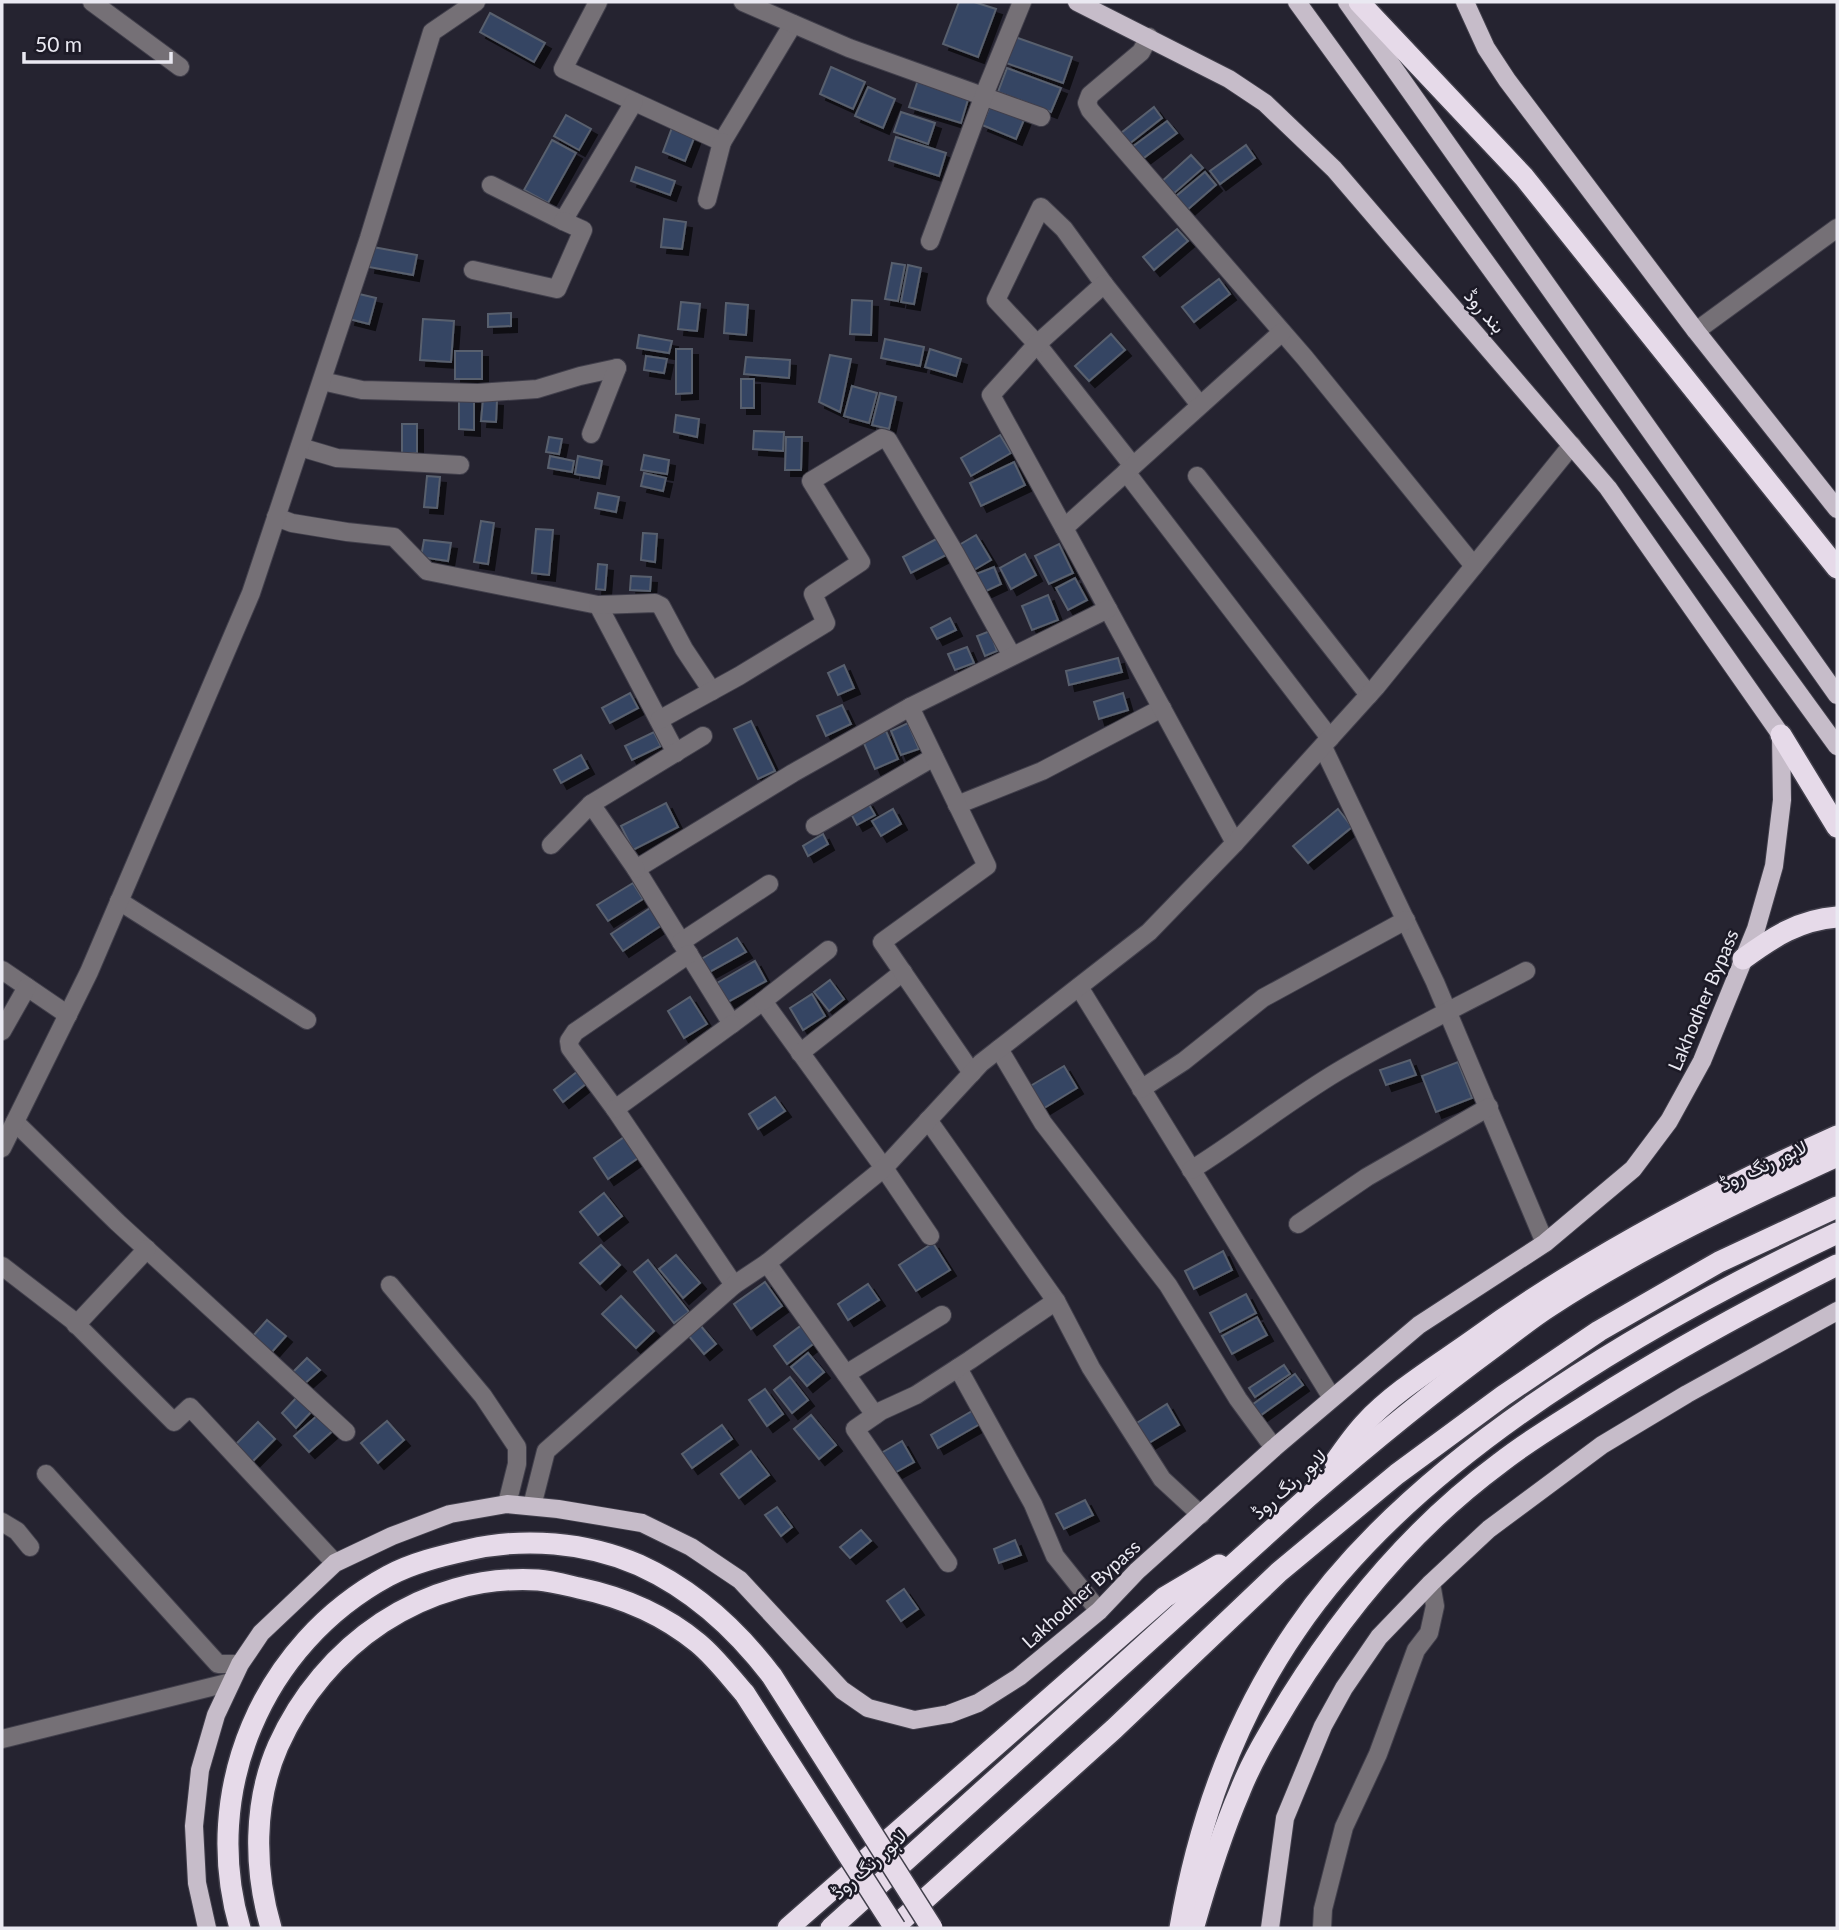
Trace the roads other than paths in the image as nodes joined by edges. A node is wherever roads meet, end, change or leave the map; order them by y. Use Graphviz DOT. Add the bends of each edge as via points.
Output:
graph roads {
  1 [pos="92,2"];
  2 [pos="477,2"];
  3 [pos="598,2"];
  4 [pos="743,2"];
  5 [pos="1022,2"];
  6 [pos="1077,2"];
  7 [pos="1297,2"];
  8 [pos="1348,2"];
  9 [pos="1359,2"];
  10 [pos="1465,2"];
  11 [pos="793,24"];
  12 [pos="1149,37"];
  13 [pos="180,67"];
  14 [pos="984,95"];
  15 [pos="634,102"];
  16 [pos="1041,117"];
  17 [pos="722,142"];
  18 [pos="491,185"];
  19 [pos="706,200"];
  20 [pos="563,221"];
  21 [pos="1837,228"];
  22 [pos="930,241"];
  23 [pos="473,270"];
  24 [pos="1104,284"];
  25 [pos="1696,331"];
  26 [pos="1282,332"];
  27 [pos="1037,344"];
  28 [pos="322,381"];
  29 [pos="1200,405"];
  30 [pos="591,434"];
  31 [pos="1572,445"];
  32 [pos="300,447"];
  33 [pos="460,465"];
  34 [pos="1130,469"];
  35 [pos="1197,476"];
  36 [pos="1837,509"];
  37 [pos="276,517"];
  38 [pos="1064,528"];
  39 [pos="1474,566"];
  40 [pos="1837,568"];
  41 [pos="598,605"];
  42 [pos="1108,608"];
  43 [pos="1012,656"];
  44 [pos="712,691"];
  45 [pos="1369,695"];
  46 [pos="1837,695"];
  47 [pos="909,707"];
  48 [pos="1162,708"];
  49 [pos="659,720"];
  50 [pos="1781,735"];
  51 [pos="703,736"];
  52 [pos="1326,742"];
  53 [pos="1837,746"];
  54 [pos="676,752"];
  55 [pos="934,757"];
  56 [pos="591,804"];
  57 [pos="957,805"];
  58 [pos="816,825"];
  59 [pos="1837,827"];
  60 [pos="1235,843"];
  61 [pos="551,845"];
  62 [pos="636,869"];
  63 [pos="769,884"];
  64 [pos="120,901"];
  65 [pos="1837,917"];
  66 [pos="1406,920"];
  67 [pos="685,948"];
  68 [pos="828,950"];
  69 [pos="1744,959"];
  70 [pos="2,970"];
  71 [pos="1526,971"];
  72 [pos="903,972"];
  73 [pos="27,987"];
  74 [pos="1079,987"];
  75 [pos="763,1001"];
  76 [pos="1448,1012"];
  77 [pos="68,1015"];
  78 [pos="307,1020"];
  79 [pos="732,1024"];
  80 [pos="2,1031"];
  81 [pos="999,1049"];
  82 [pos="800,1053"];
  83 [pos="972,1073"];
  84 [pos="1141,1089"];
  85 [pos="1489,1107"];
  86 [pos="615,1109"];
  87 [pos="928,1120"];
  88 [pos="15,1122"];
  89 [pos="1837,1136"];
  90 [pos="2,1148"];
  91 [pos="1837,1156"];
  92 [pos="884,1168"];
  93 [pos="1191,1170"];
  94 [pos="1837,1207"];
  95 [pos="1298,1224"];
  96 [pos="1837,1233"];
  97 [pos="930,1236"];
  98 [pos="1545,1243"];
  99 [pos="147,1249"];
  100 [pos="767,1263"];
  101 [pos="1837,1265"];
  102 [pos="2,1266"];
  103 [pos="390,1285"];
  104 [pos="734,1285"];
  105 [pos="1056,1301"];
  106 [pos="1837,1311"];
  107 [pos="942,1315"];
  108 [pos="76,1325"];
  109 [pos="958,1368"];
  110 [pos="846,1374"];
  111 [pos="1332,1398"];
  112 [pos="875,1415"];
  113 [pos="346,1432"];
  114 [pos="1274,1448"];
  115 [pos="47,1474"];
  116 [pos="1308,1497"];
  117 [pos="507,1504"];
  118 [pos="532,1506"];
  119 [pos="1201,1515"];
  120 [pos="2,1521"];
  121 [pos="1256,1544"];
  122 [pos="30,1547"];
  123 [pos="335,1563"];
  124 [pos="948,1563"];
  125 [pos="1432,1583"];
  126 [pos="1099,1611"];
  127 [pos="240,1664"];
  128 [pos="231,1682"];
  129 [pos="2,1739"];
  130 [pos="206,1928"];
  131 [pos="240,1928"];
  132 [pos="271,1928"];
  133 [pos="788,1928"];
  134 [pos="831,1928"];
  135 [pos="894,1928"];
  136 [pos="932,1928"];
  137 [pos="1180,1928"];
  138 [pos="1193,1928"];
  139 [pos="1270,1928"];
  140 [pos="1322,1928"];
  1 -- 13 [label="street"];
  2 -- 28 [label="street" via="432,32"];
  3 -- 15 [label="street" via="563,69"];
  4 -- 11 [label="street"];
  5 -- 14 [label="street"];
  6 -- 12 [label="main road, بند روڈ"];
  7 -- 53 [label="main road, بند روڈ"];
  8 -- 46 [label="main road"];
  9 -- 40 [label="highway" via="1524,177"];
  10 -- 25 [label="main road" via="1500,70"];
  11 -- 14 [label="street"];
  11 -- 17 [label="street"];
  12 -- 26 [label="street" via="1141,52 1090,95 1090,110"];
  12 -- 31 [label="main road, بند روڈ" via="1229,79 1292,127 1334,169"];
  14 -- 16 [label="street"];
  14 -- 22 [label="street"];
  15 -- 17 [label="street"];
  15 -- 20 [label="street"];
  17 -- 19 [label="street"];
  18 -- 20 [label="street"];
  20 -- 23 [label="street" via="583,230 557,289"];
  21 -- 25 [label="street"];
  24 -- 27 [label="street"];
  24 -- 27 [label="street" via="1064,229 1041,207 996,300"];
  24 -- 29 [label="street"];
  25 -- 36 [label="main road"];
  26 -- 29 [label="street"];
  26 -- 39 [label="street"];
  27 -- 34 [label="street"];
  27 -- 38 [label="street" via="991,395"];
  28 -- 30 [label="street" via="362,390 478,393 537,389 617,368"];
  28 -- 32 [label="street"];
  29 -- 34 [label="street"];
  31 -- 39 [label="street"];
  31 -- 50 [label="main road, بند روڈ" via="1608,488"];
  32 -- 33 [label="street" via="337,457"];
  32 -- 37 [label="street"];
  34 -- 38 [label="street"];
  34 -- 52 [label="street"];
  35 -- 45 [label="street"];
  37 -- 41 [label="street" via="394,537 426,571"];
  37 -- 64 [label="street" via="251,593"];
  38 -- 42 [label="street"];
  39 -- 45 [label="street"];
  41 -- 44 [label="street" via="661,606"];
  41 -- 49 [label="street"];
  42 -- 43 [label="street"];
  42 -- 48 [label="street"];
  43 -- 44 [label="street" via="888,440 882,438 811,481 861,562 813,594 825,623"];
  43 -- 47 [label="street"];
  44 -- 49 [label="street"];
  45 -- 52 [label="street"];
  47 -- 55 [label="street"];
  47 -- 62 [label="street"];
  48 -- 57 [label="street" via="1042,771"];
  48 -- 60 [label="street"];
  49 -- 54 [label="street"];
  50 -- 59 [label="highway"];
  50 -- 69 [label="main road, Lakhodher Bypass" via="1782,800 1774,866"];
  51 -- 54 [label="street"];
  52 -- 60 [label="street"];
  52 -- 66 [label="street"];
  54 -- 56 [label="street"];
  55 -- 57 [label="street"];
  55 -- 58 [label="street"];
  56 -- 61 [label="street"];
  56 -- 62 [label="street"];
  57 -- 72 [label="street" via="987,866 882,942"];
  60 -- 74 [label="street" via="1149,932"];
  62 -- 67 [label="street"];
  63 -- 67 [label="street"];
  64 -- 77 [label="street"];
  64 -- 78 [label="street"];
  65 -- 69 [label="highway" via="1790,928"];
  66 -- 76 [label="street"];
  66 -- 84 [label="street" via="1263,998"];
  67 -- 79 [label="street"];
  67 -- 86 [label="street" via="569,1041"];
  68 -- 75 [label="street"];
  69 -- 98 [label="main road, Lakhodher Bypass" via="1702,1061 1669,1121 1633,1169"];
  70 -- 73 [label="street"];
  71 -- 76 [label="street"];
  72 -- 82 [label="street"];
  72 -- 83 [label="street"];
  73 -- 77 [label="street"];
  73 -- 80 [label="street"];
  74 -- 81 [label="street"];
  74 -- 84 [label="street"];
  75 -- 79 [label="street"];
  75 -- 82 [label="street"];
  76 -- 85 [label="street"];
  76 -- 93 [label="street" via="1294,1099"];
  77 -- 88 [label="street"];
  79 -- 86 [label="street"];
  81 -- 83 [label="street"];
  81 -- 114 [label="street" via="1043,1123 1168,1285"];
  82 -- 92 [label="street"];
  83 -- 87 [label="street"];
  84 -- 93 [label="street"];
  85 -- 95 [label="street" via="1367,1177"];
  85 -- 98 [label="street"];
  86 -- 104 [label="street"];
  87 -- 92 [label="street"];
  87 -- 105 [label="street"];
  88 -- 90 [label="street"];
  88 -- 99 [label="street"];
  89 -- 116 [label="highway" via="1677,1213 1561,1279 1505,1317 1365,1423"];
  91 -- 116 [label="highway, لاہور رنگ روڈ" via="1739,1200 1549,1307 1408,1412"];
  92 -- 97 [label="street"];
  92 -- 100 [label="street"];
  93 -- 111 [label="street"];
  94 -- 135 [label="highway" via="1719,1262 1599,1331 1397,1474 1279,1572"];
  96 -- 137 [label="highway" via="1656,1328 1524,1412 1442,1474 1370,1541 1297,1628 1244,1719 1207,1817"];
  98 -- 111 [label="main road, Lakhodher Bypass" via="1419,1325"];
  99 -- 108 [label="street"];
  99 -- 113 [label="street"];
  100 -- 104 [label="street"];
  100 -- 110 [label="street"];
  101 -- 138 [label="highway" via="1727,1321 1571,1415 1500,1462 1420,1533 1335,1629 1268,1734 1220,1839"];
  102 -- 108 [label="street"];
  103 -- 117 [label="street" via="483,1396 517,1447"];
  104 -- 118 [label="street" via="546,1451"];
  105 -- 109 [label="street"];
  105 -- 119 [label="street" via="1091,1368 1161,1479"];
  106 -- 125 [label="main road" via="1602,1445 1489,1529"];
  107 -- 110 [label="street"];
  108 -- 123 [label="street" via="174,1422 190,1407"];
  109 -- 112 [label="street"];
  109 -- 126 [label="street" via="1033,1504 1055,1556"];
  110 -- 112 [label="street"];
  111 -- 114 [label="main road, Lakhodher Bypass"];
  112 -- 124 [label="street" via="855,1429"];
  114 -- 119 [label="main road, Lakhodher Bypass"];
  115 -- 127 [label="street" via="218,1664"];
  116 -- 121 [label="highway, لاہور رنگ روڈ"];
  117 -- 118 [label="main road, Lakhodher Bypass"];
  117 -- 123 [label="main road, Lakhodher Bypass" via="450,1514"];
  118 -- 126 [label="main road, Lakhodher Bypass" via="642,1524 691,1547 740,1580 842,1689 868,1708 914,1720 978,1703 1019,1677"];
  119 -- 126 [label="main road, Lakhodher Bypass"];
  120 -- 122 [label="street"];
  121 -- 133 [label="highway" via="1165,1597"];
  121 -- 134 [label="highway, لاہور رنگ روڈ"];
  123 -- 127 [label="main road, Lakhodher Bypass" via="261,1633"];
  125 -- 139 [label="main road" via="1379,1637 1323,1726 1285,1818"];
  125 -- 140 [label="street" via="1435,1606 1429,1633 1416,1650 1378,1754 1344,1827"];
  127 -- 128 [label="main road, Lakhodher Bypass"];
  128 -- 129 [label="street"];
  128 -- 130 [label="main road, Lakhodher Bypass" via="200,1770 194,1826 197,1883"];
  131 -- 136 [label="highway, bridge" via="228,1833 233,1788 260,1703 285,1663 353,1597 389,1575 448,1554 508,1543 548,1543 637,1564 674,1583 710,1611 772,1676"];
  132 -- 135 [label="highway, bridge" via="259,1867 259,1821 277,1748 304,1697 357,1640 404,1608 463,1587 506,1580 539,1580 604,1593 663,1619 698,1643 745,1694"];
}
